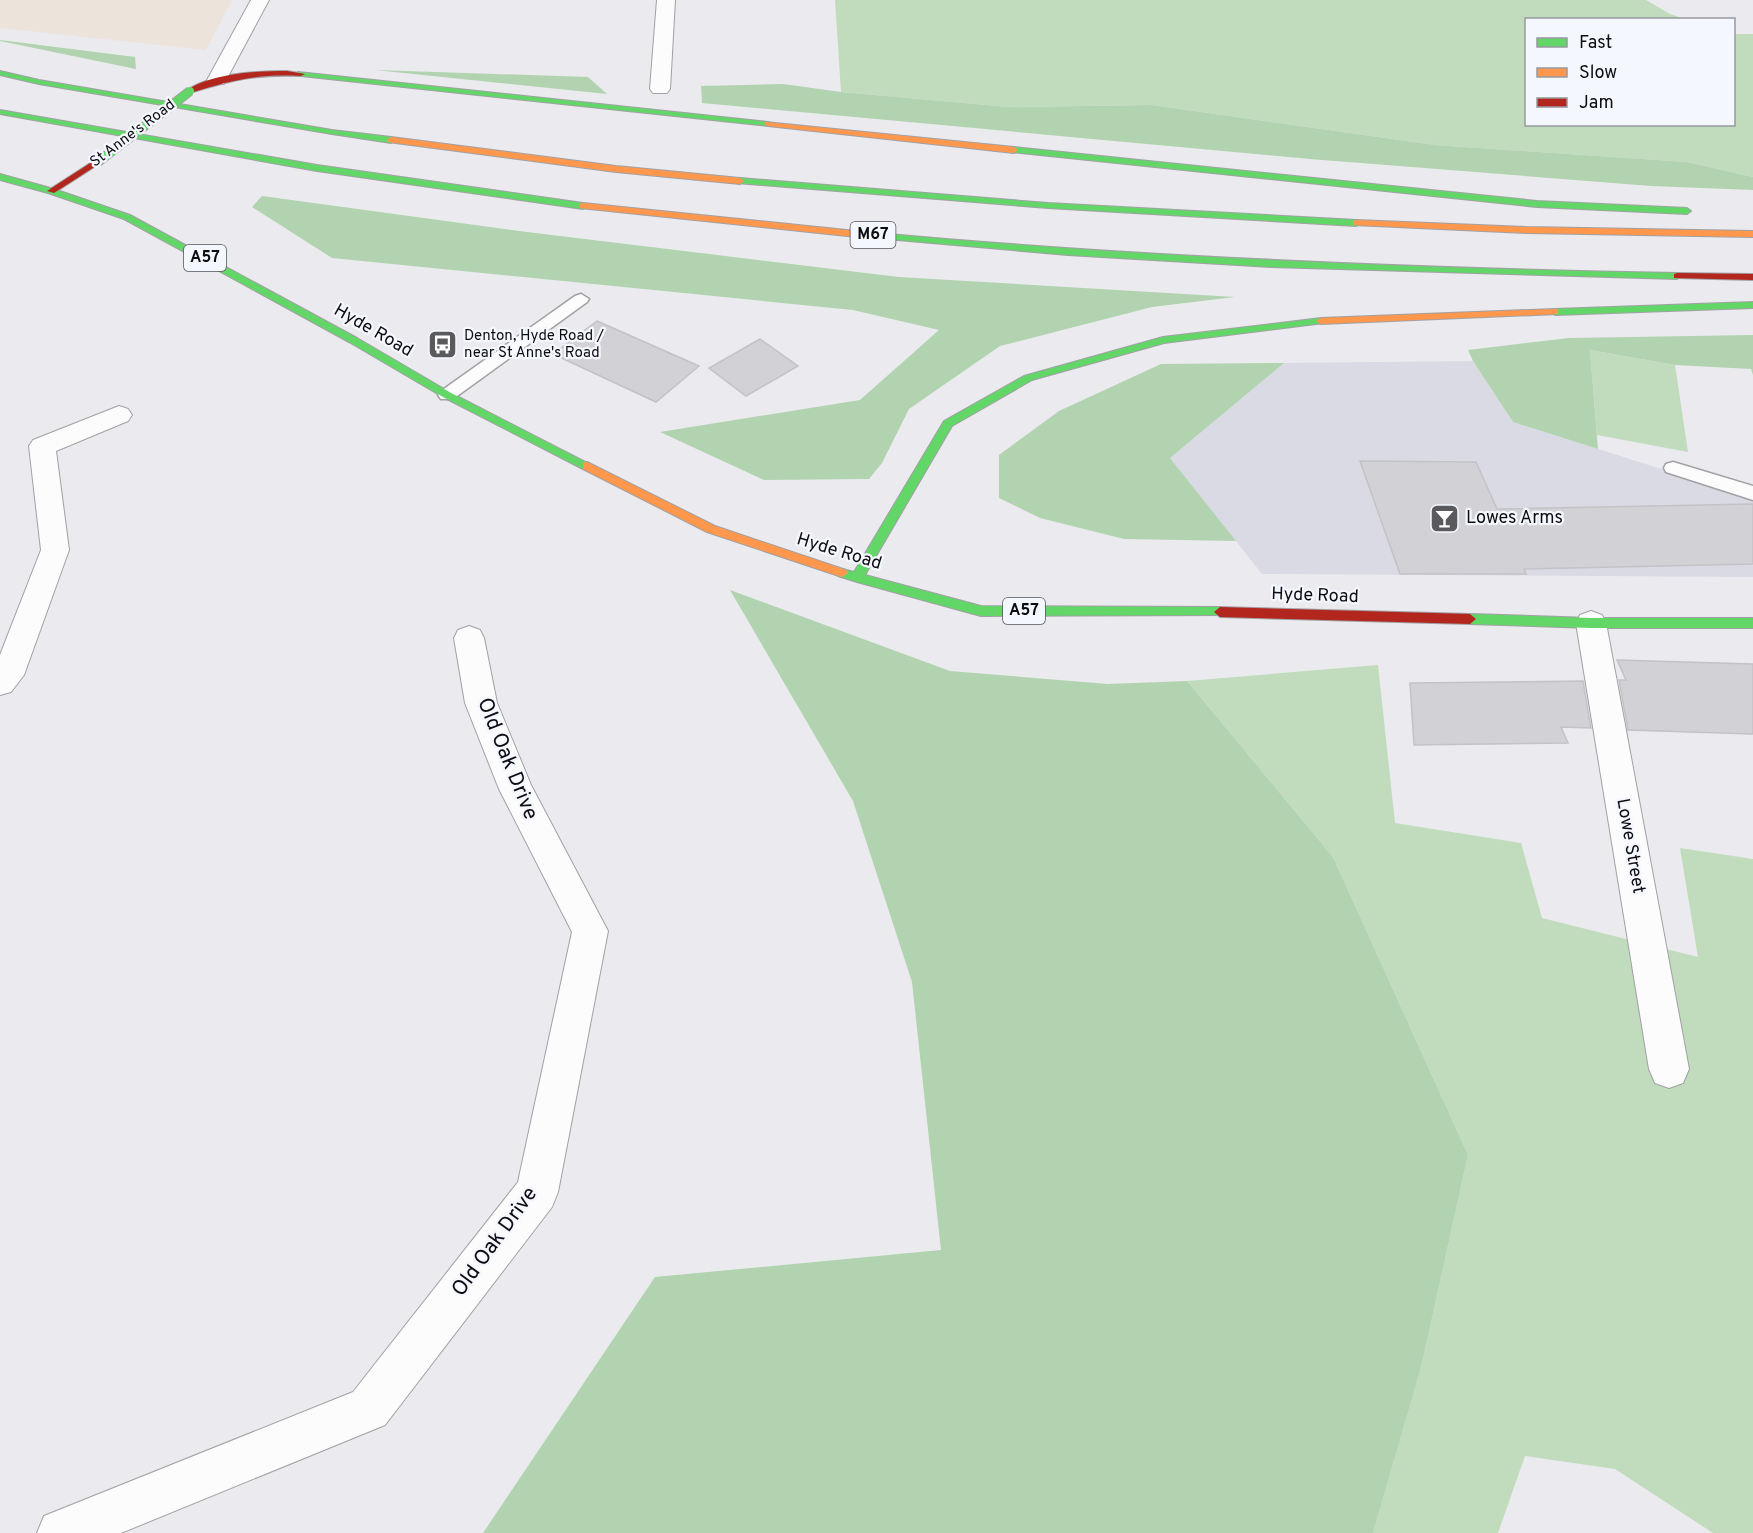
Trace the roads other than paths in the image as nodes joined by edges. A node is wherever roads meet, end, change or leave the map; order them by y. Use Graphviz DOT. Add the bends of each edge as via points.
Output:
graph roads {
  1 [pos="260,0"];
  2 [pos="666,0"];
  3 [pos="0,73"];
  4 [pos="217,80"];
  5 [pos="660,89"];
  6 [pos="0,112"];
  7 [pos="0,177"];
  8 [pos="51,191"];
  9 [pos="1705,212"];
  10 [pos="1753,234"];
  11 [pos="1753,277"];
  12 [pos="581,299"];
  13 [pos="1753,305"];
  14 [pos="447,395"];
  15 [pos="119,415"];
  16 [pos="1672,468"];
  17 [pos="1753,493"];
  18 [pos="857,578"];
  19 [pos="1591,623"];
  20 [pos="1753,623"];
  21 [pos="469,638"];
  22 [pos="0,683"];
  23 [pos="1669,1069"];
  24 [pos="61,1533"];
  1 -- 4 [label="street"];
  2 -- 5 [label="street"];
  3 -- 10 [label="main road, M67" via="344,134 616,169 891,195 1227,217 1527,230"];
  4 -- 8 [label="main road, St Anne's Road, bridge" via="190,91 98,162"];
  4 -- 9 [label="main road, St Anne's Road" via="258,72 301,74 1538,204"];
  6 -- 11 [label="main road, M67" via="317,168 591,207 959,244 1232,261"];
  7 -- 8 [label="main road, Hyde Road / A57"];
  8 -- 14 [label="main road, Hyde Road / A57" via="127,217"];
  12 -- 14 [label="lane"];
  13 -- 18 [label="main road" via="1318,321 1163,340 1028,378 948,424"];
  14 -- 18 [label="main road, Hyde Road / A57" via="711,529"];
  15 -- 22 [label="street" via="42,446 55,550 8,675"];
  16 -- 17 [label="lane"];
  18 -- 19 [label="main road, Hyde Road / A57" via="981,610 1201,610"];
  19 -- 20 [label="main road, Hyde Road / A57"];
  19 -- 23 [label="street, Lowe Street"];
  21 -- 24 [label="street, Old Oak Drive" via="481,703 516,789 590,931 537,1192 369,1409"];
}
